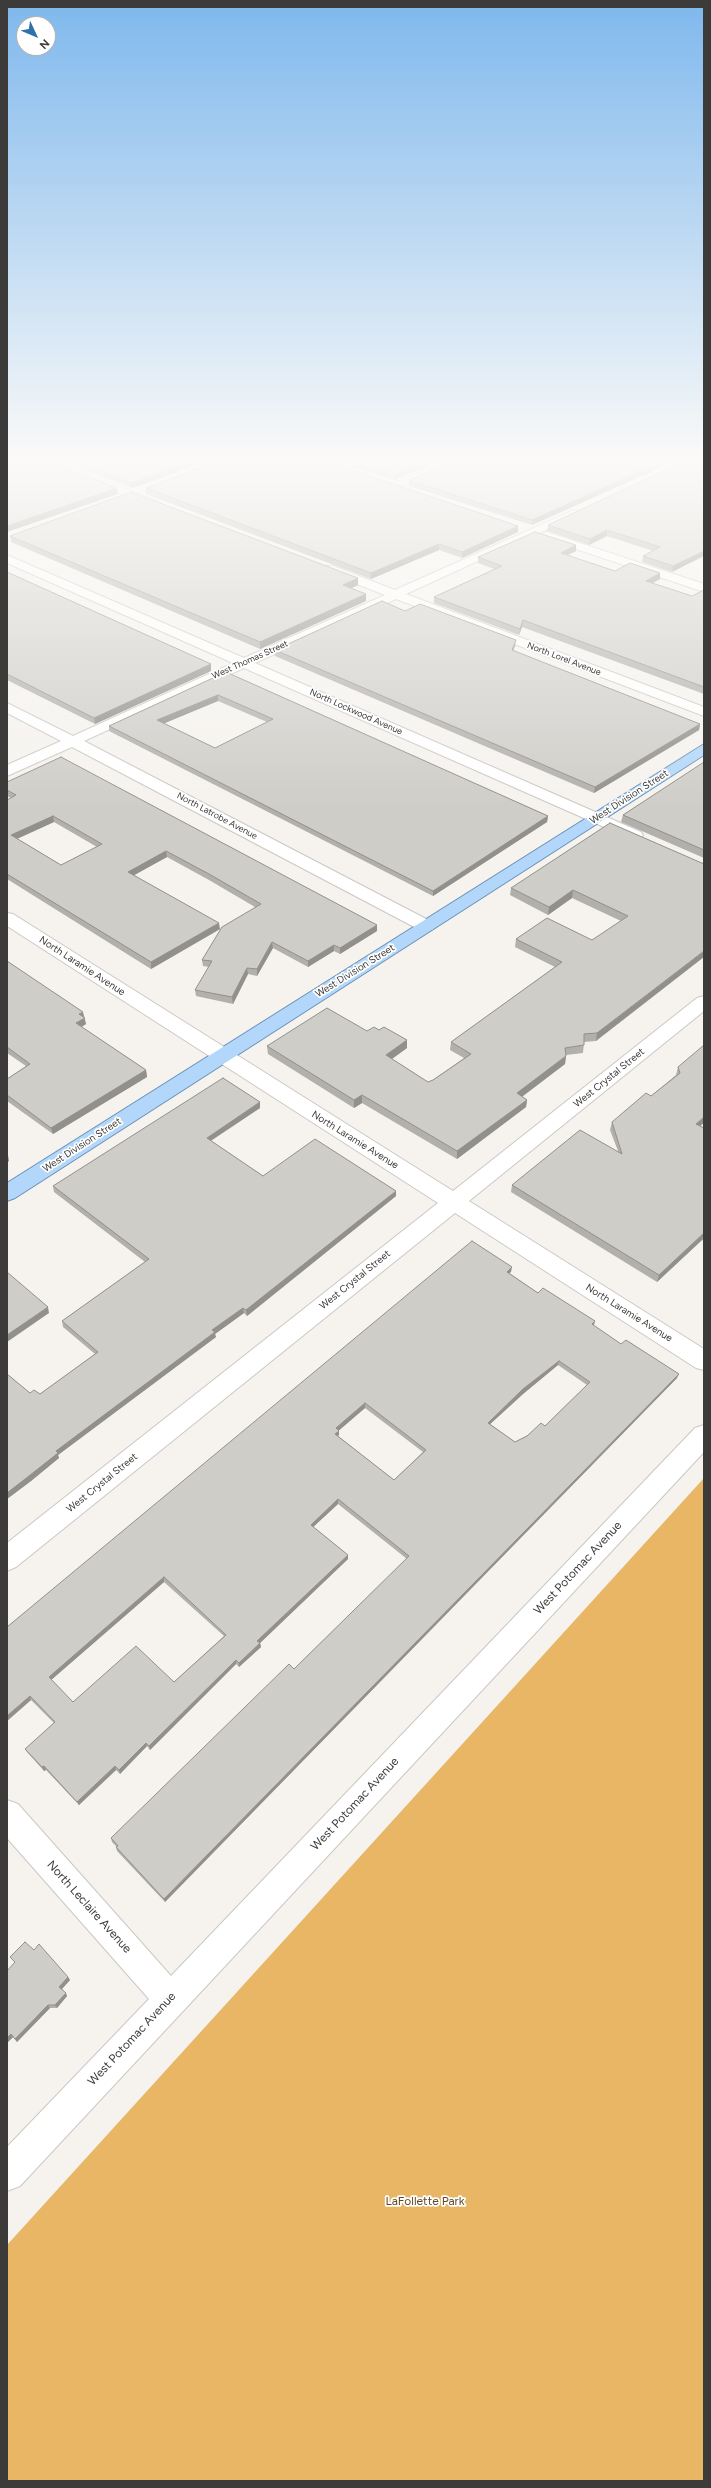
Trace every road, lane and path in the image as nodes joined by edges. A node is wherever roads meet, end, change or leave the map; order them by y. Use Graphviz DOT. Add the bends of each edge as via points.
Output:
graph roads {
  1 [pos="46,576"];
  2 [pos="347,576"];
  3 [pos="435,576"];
  4 [pos="668,576"];
  5 [pos="702,576"];
  6 [pos="689,583"];
  7 [pos="704,588"];
  8 [pos="395,594"];
  9 [pos="244,663"];
  10 [pos="7,706"];
  11 [pos="704,712"];
  12 [pos="72,741"];
  13 [pos="704,748"];
  14 [pos="7,771"];
  15 [pos="596,818"];
  16 [pos="650,842"];
  17 [pos="7,918"];
  18 [pos="426,926"];
  19 [pos="704,1002"];
  20 [pos="222,1056"];
  21 [pos="7,1193"];
  22 [pos="454,1202"];
  23 [pos="704,1361"];
  24 [pos="704,1435"];
  25 [pos="7,1559"];
  26 [pos="7,1815"];
  27 [pos="170,1999"];
  28 [pos="7,2173"];
  1 -- 9 [label="street, North Lockwood Avenue"];
  2 -- 8 [label="street, North Lorel Avenue"];
  3 -- 8 [label="street, West Thomas Street"];
  4 -- 6 [label="street"];
  5 -- 6 [label="street"];
  6 -- 7 [label="street"];
  8 -- 9 [label="street, West Thomas Street"];
  8 -- 11 [label="street, North Lorel Avenue"];
  9 -- 12 [label="street, West Thomas Street"];
  9 -- 15 [label="street, North Lockwood Avenue"];
  10 -- 12 [label="street, North Latrobe Avenue"];
  12 -- 14 [label="street, West Thomas Street"];
  12 -- 18 [label="street, North Latrobe Avenue"];
  13 -- 15 [label="main road, West Division Street"];
  15 -- 16 [label="street, North Lockwood Avenue"];
  15 -- 18 [label="main road, West Division Street"];
  17 -- 20 [label="street, North Laramie Avenue"];
  18 -- 20 [label="main road, West Division Street"];
  19 -- 22 [label="street, West Crystal Street"];
  20 -- 21 [label="main road, West Division Street"];
  20 -- 22 [label="street, North Laramie Avenue"];
  22 -- 23 [label="street, North Laramie Avenue"];
  22 -- 25 [label="street, West Crystal Street"];
  24 -- 27 [label="street, West Potomac Avenue"];
  26 -- 27 [label="street, North Leclaire Avenue"];
  27 -- 28 [label="street, West Potomac Avenue"];
}
